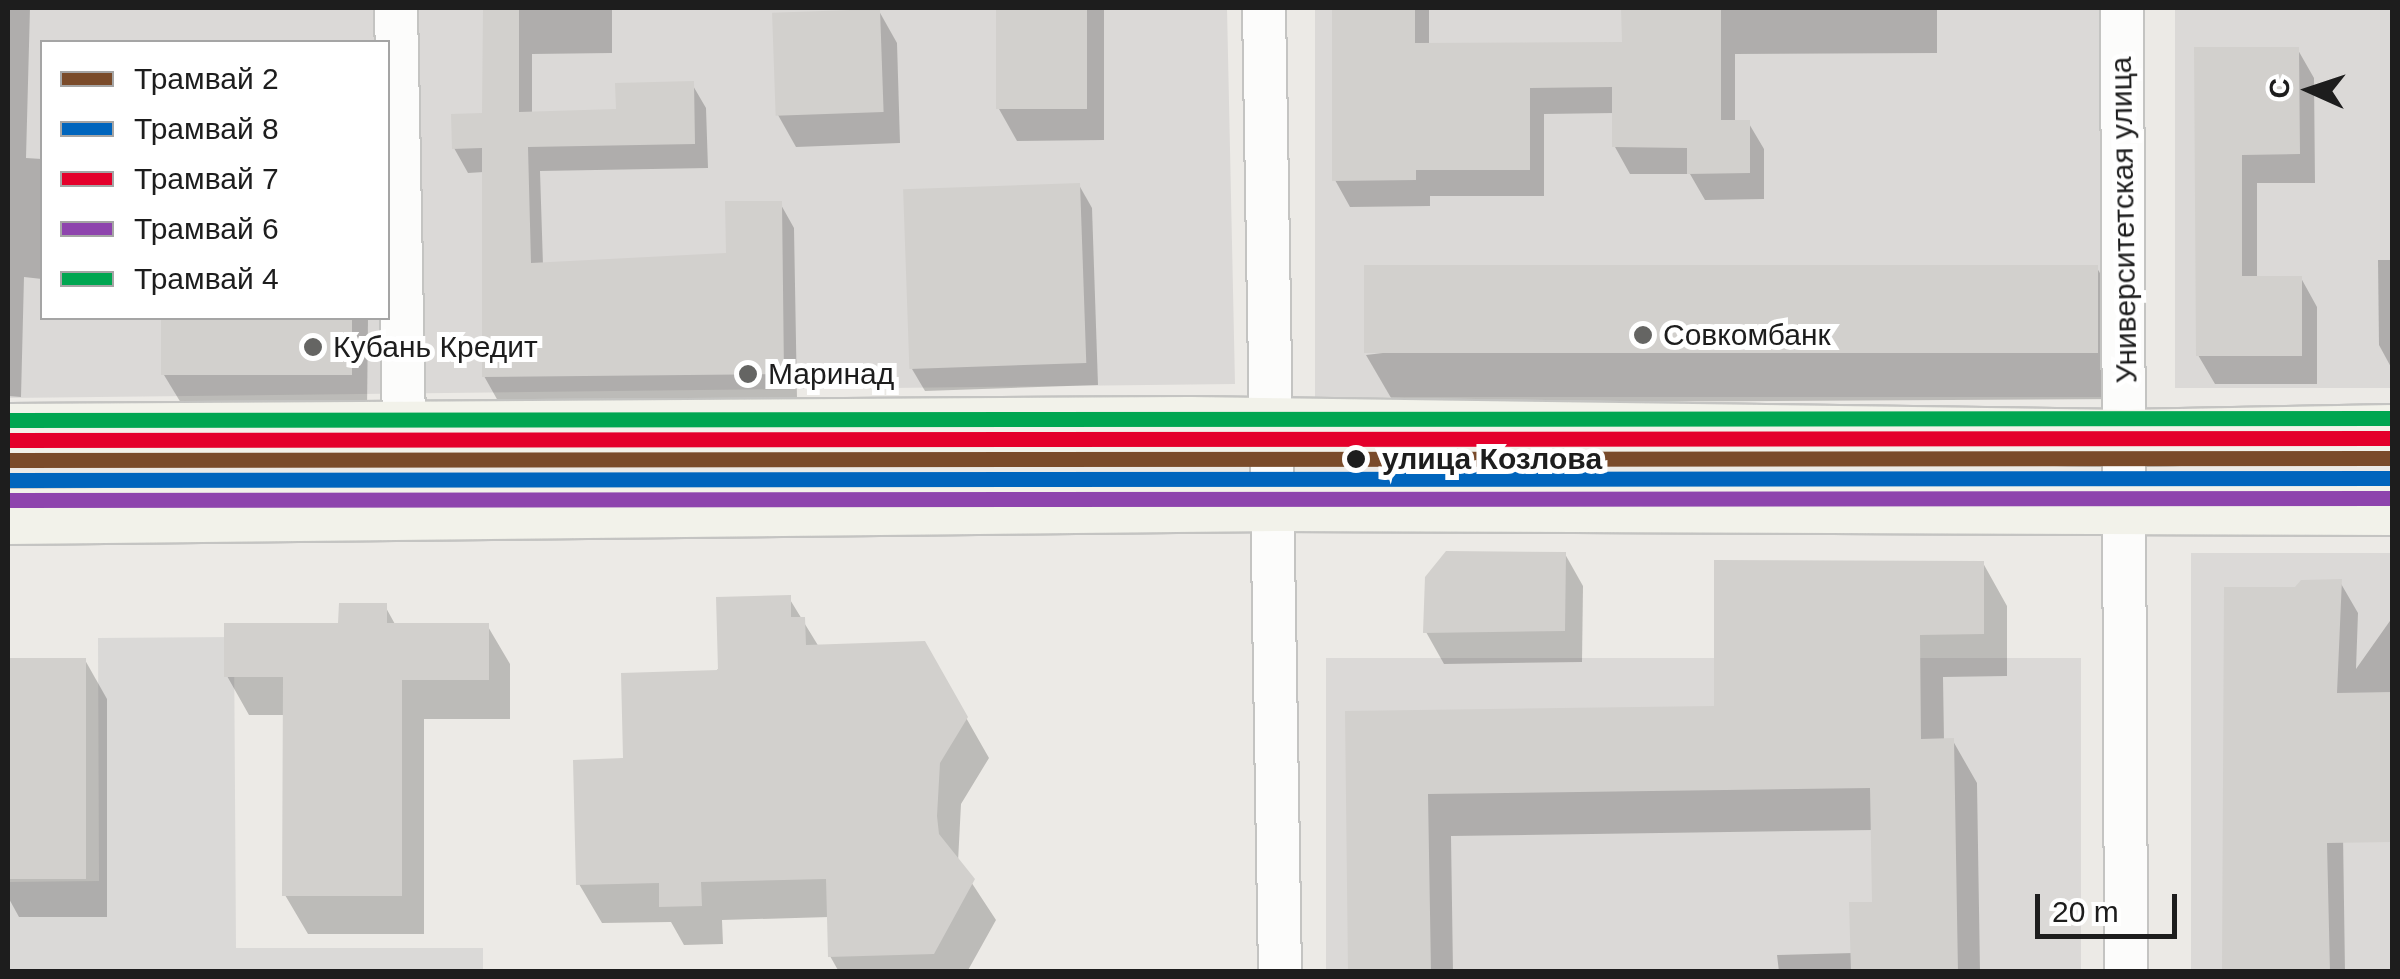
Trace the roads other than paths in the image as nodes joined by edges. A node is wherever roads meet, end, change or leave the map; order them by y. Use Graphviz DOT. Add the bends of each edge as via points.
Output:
graph roads {
  1 [pos="396,8"];
  2 [pos="1264,8"];
  3 [pos="2122,8"];
  4 [pos="1273,424"];
  5 [pos="8,431"];
  6 [pos="404,431"];
  7 [pos="2392,432"];
  8 [pos="2126,437"];
  9 [pos="1277,503"];
  10 [pos="2126,506"];
  11 [pos="2392,507"];
  12 [pos="8,516"];
  13 [pos="1280,972"];
  14 [pos="2126,972"];
  1 -- 6 [label="street"];
  2 -- 4 [label="street"];
  3 -- 8 [label="street, Университетская улица"];
  4 -- 6 [label="street"];
  4 -- 8 [label="street"];
  4 -- 9 [label="street"];
  5 -- 6 [label="street"];
  7 -- 8 [label="street"];
  8 -- 10 [label="street, Университетская улица"];
  9 -- 10 [label="street"];
  9 -- 12 [label="street"];
  9 -- 13 [label="street"];
  10 -- 11 [label="street"];
  10 -- 14 [label="street, Университетская улица"];
}
